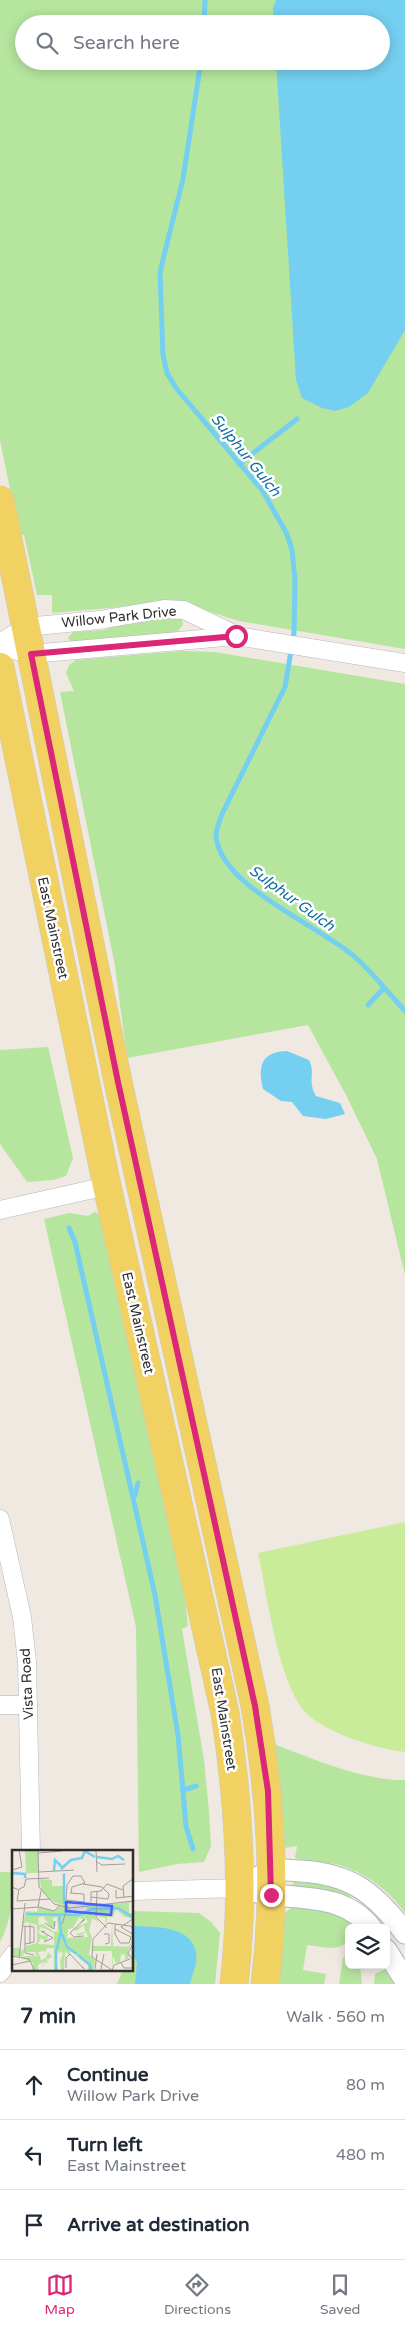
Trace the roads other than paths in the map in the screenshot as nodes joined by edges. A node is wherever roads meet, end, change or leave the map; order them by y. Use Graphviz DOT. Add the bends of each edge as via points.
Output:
graph roads {
  1 [pos="0,500"];
  2 [pos="25,627"];
  3 [pos="236,636"];
  4 [pos="0,645"];
  5 [pos="31,654"];
  6 [pos="405,663"];
  7 [pos="0,667"];
  8 [pos="107,1186"];
  9 [pos="0,1210"];
  10 [pos="0,1519"];
  11 [pos="0,1705"];
  12 [pos="28,1705"];
  13 [pos="31,1850"];
  14 [pos="272,1883"];
  15 [pos="240,1888"];
  16 [pos="134,1891"];
  17 [pos="368,1924"];
  18 [pos="405,1933"];
  19 [pos="390,1956"];
  20 [pos="12,1957"];
  21 [pos="0,1973"];
  22 [pos="405,1980"];
  23 [pos="234,1984"];
  24 [pos="265,1984"];
  1 -- 2 [label="main road"];
  2 -- 3 [label="street, Willow Park Drive" via="175,609 184,610"];
  2 -- 4 [label="street, Willow Park Drive"];
  2 -- 5 [label="main road"];
  3 -- 5 [label="street, Willow Park Drive"];
  3 -- 6 [label="street, Willow Park Drive"];
  4 -- 5 [label="street, Willow Park Drive"];
  5 -- 14 [label="main road" via="118,1082 255,1706 268,1791"];
  7 -- 8 [label="main road, East Mainstreet"];
  8 -- 9 [label="street"];
  8 -- 15 [label="main road, East Mainstreet" via="218,1675 232,1763"];
  10 -- 12 [label="street, Vista Road" via="22,1617"];
  11 -- 12 [label="street"];
  12 -- 13 [label="street, Vista Road"];
  14 -- 15 [label="street"];
  14 -- 17 [label="street" via="304,1896 333,1901"];
  14 -- 18 [label="street" via="325,1874 358,1885 382,1904"];
  14 -- 24 [label="main road"];
  15 -- 16 [label="street"];
  15 -- 23 [label="main road, East Mainstreet"];
  19 -- 22 [label="street"];
  20 -- 21 [label="street"];
}
